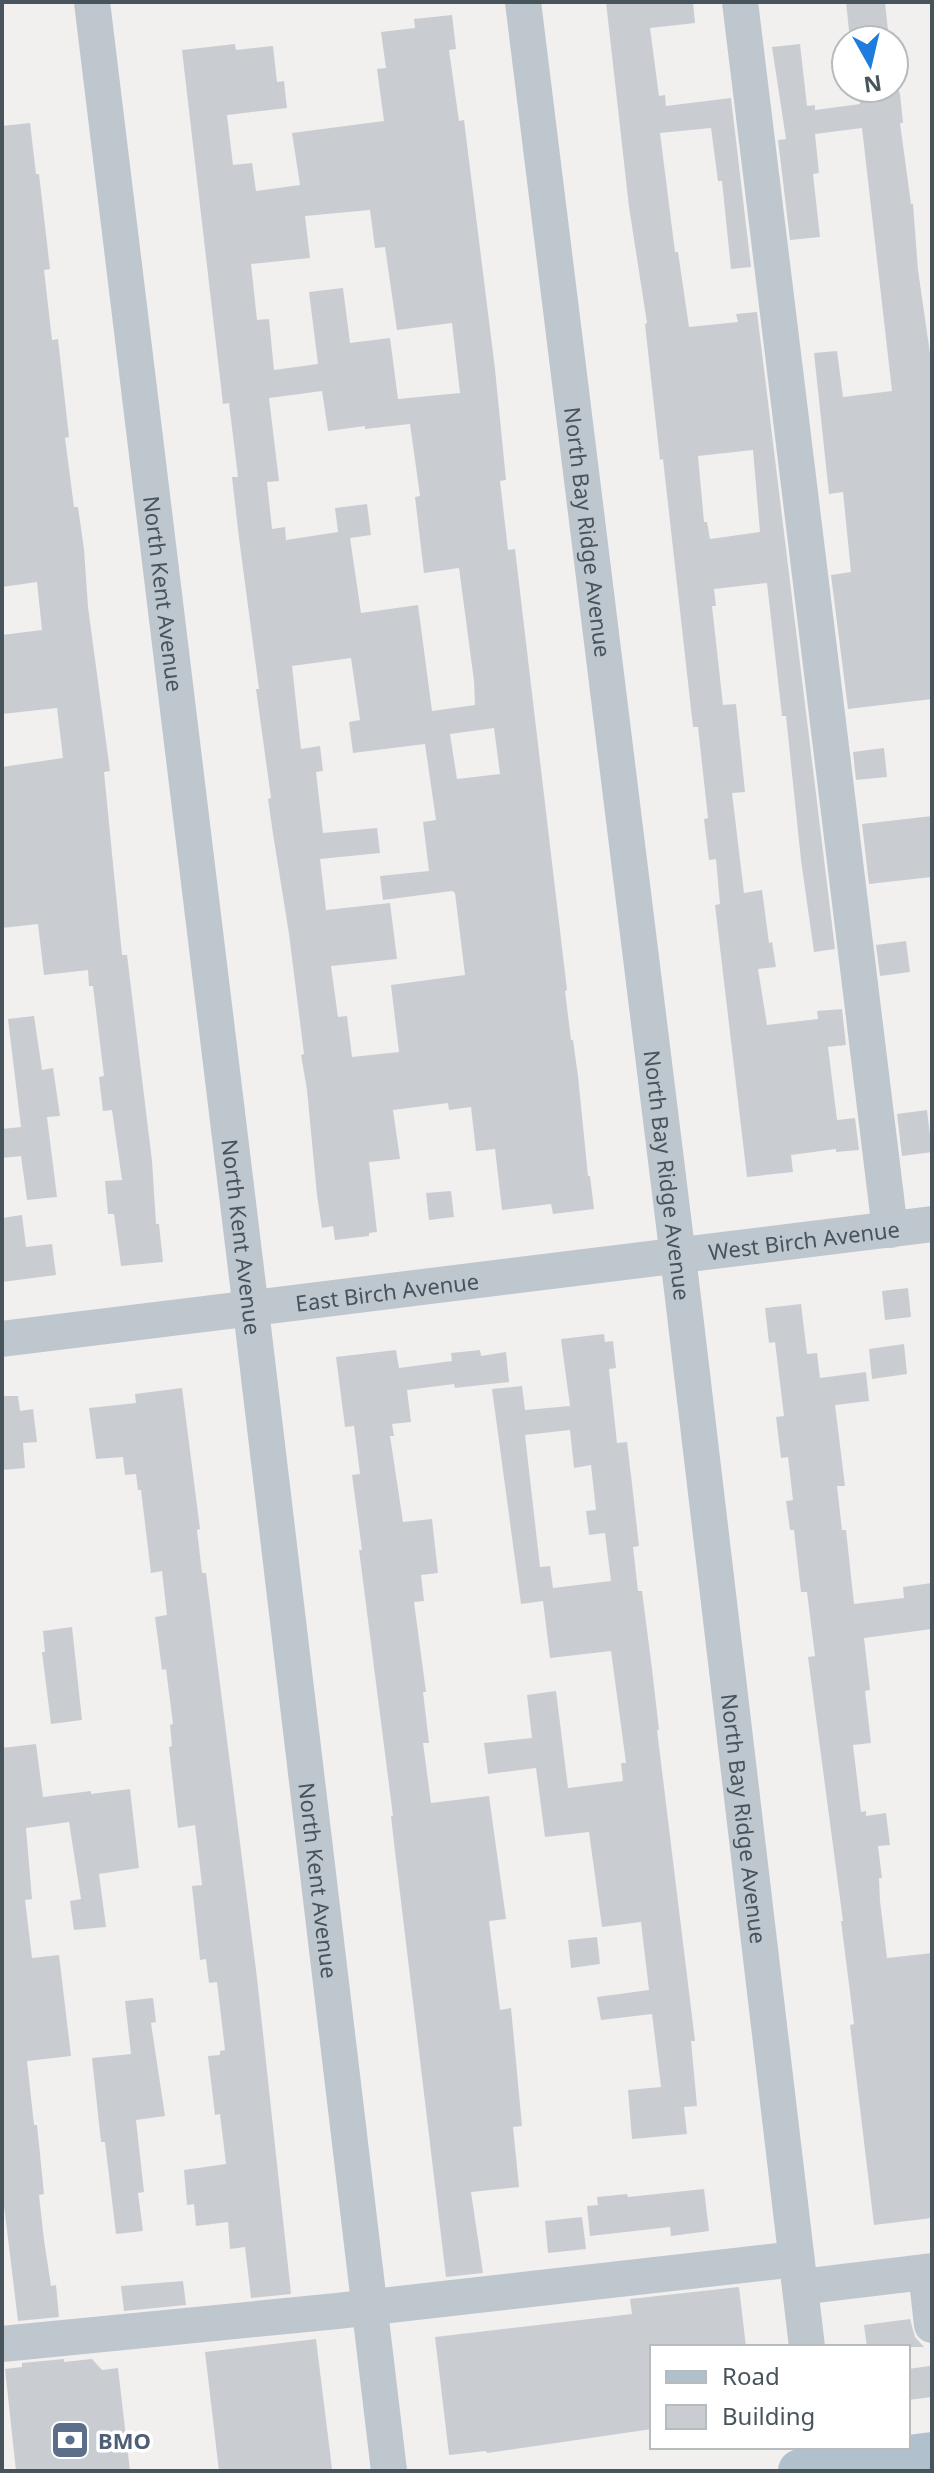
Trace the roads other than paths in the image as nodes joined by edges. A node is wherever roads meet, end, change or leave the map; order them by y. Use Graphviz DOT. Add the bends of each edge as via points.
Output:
graph roads {
  1 [pos="92,2"];
  2 [pos="523,2"];
  3 [pos="740,2"];
  4 [pos="932,1224"];
  5 [pos="890,1230"];
  6 [pos="678,1256"];
  7 [pos="251,1310"];
  8 [pos="2,1339"];
  9 [pos="929,2271"];
  10 [pos="798,2273"];
  11 [pos="368,2308"];
  12 [pos="932,2325"];
  13 [pos="2,2344"];
  14 [pos="807,2345"];
  15 [pos="932,2454"];
  16 [pos="816,2464"];
  17 [pos="389,2471"];
  1 -- 7 [label="street, North Kent Avenue"];
  2 -- 6 [label="street, North Bay Ridge Avenue"];
  3 -- 5 [label="street"];
  4 -- 5 [label="street, West Birch Avenue"];
  5 -- 6 [label="street, West Birch Avenue"];
  6 -- 7 [label="street, East Birch Avenue"];
  6 -- 10 [label="street, North Bay Ridge Avenue"];
  7 -- 8 [label="street, East Birch Avenue"];
  7 -- 11 [label="street, North Kent Avenue"];
  9 -- 10 [label="street"];
  9 -- 12 [label="street"];
  10 -- 11 [label="street"];
  10 -- 14 [label="street, North Bay Ridge Avenue"];
  11 -- 13 [label="street"];
  11 -- 17 [label="street, North Kent Avenue"];
  15 -- 16 [label="main road"];
}
